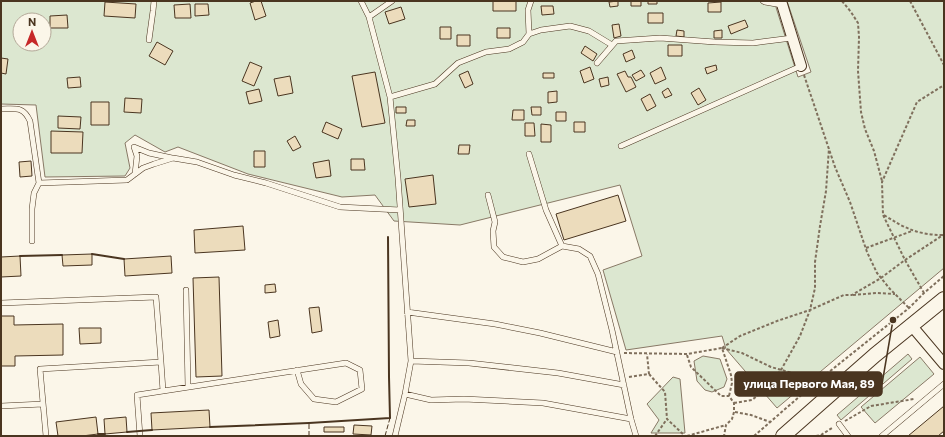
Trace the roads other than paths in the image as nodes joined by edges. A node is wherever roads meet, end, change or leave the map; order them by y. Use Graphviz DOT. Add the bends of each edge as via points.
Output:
graph roads {
  1 [pos="154,1"];
  2 [pos="361,1"];
  3 [pos="392,1"];
  4 [pos="531,1"];
  5 [pos="763,1"];
  6 [pos="781,3"];
  7 [pos="369,17"];
  8 [pos="529,34"];
  9 [pos="792,38"];
  10 [pos="149,40"];
  11 [pos="612,45"];
  12 [pos="597,63"];
  13 [pos="801,66"];
  14 [pos="390,97"];
  15 [pos="1,109"];
  16 [pos="620,146"];
  17 [pos="529,154"];
  18 [pos="173,158"];
  19 [pos="135,174"];
  20 [pos="39,182"];
  21 [pos="488,195"];
  22 [pos="400,210"];
  23 [pos="32,241"];
  24 [pos="562,246"];
  25 [pos="186,290"];
  26 [pos="944,299"];
  27 [pos="1,303"];
  28 [pos="407,312"];
  29 [pos="911,325"];
  30 [pos="617,352"];
  31 [pos="161,362"];
  32 [pos="411,362"];
  33 [pos="944,364"];
  34 [pos="297,370"];
  35 [pos="944,384"];
  36 [pos="624,385"];
  37 [pos="188,388"];
  38 [pos="163,391"];
  39 [pos="405,394"];
  40 [pos="43,404"];
  41 [pos="1,406"];
  42 [pos="631,419"];
  43 [pos="839,424"];
  44 [pos="788,435"];
  45 [pos="46,436"];
  46 [pos="140,436"];
  47 [pos="395,436"];
  48 [pos="636,436"];
  49 [pos="848,436"];
  50 [pos="882,436"];
  1 -- 10 [label="lane"];
  2 -- 7 [label="lane"];
  3 -- 7 [label="lane"];
  4 -- 8 [label="lane" via="528,10"];
  5 -- 6 [label="lane"];
  6 -- 9 [label="street"];
  7 -- 14 [label="lane"];
  8 -- 11 [label="lane" via="570,26 589,31"];
  8 -- 14 [label="lane" via="523,42 509,49 486,52 458,63 435,84"];
  9 -- 11 [label="lane" via="753,43 660,38 616,41"];
  9 -- 13 [label="street"];
  11 -- 12 [label="lane"];
  13 -- 16 [label="lane"];
  14 -- 22 [label="lane"];
  15 -- 20 [label="lane" via="20,109 27,114"];
  17 -- 24 [label="lane" via="546,210"];
  18 -- 19 [label="lane" via="143,168"];
  18 -- 19 [label="lane" via="149,154 134,147 137,156"];
  18 -- 22 [label="lane" via="197,162 234,176 340,206"];
  19 -- 20 [label="lane" via="127,180"];
  20 -- 23 [label="lane" via="34,192"];
  21 -- 24 [label="lane" via="495,222 494,247 503,257 523,262 538,259"];
  22 -- 28 [label="lane"];
  24 -- 30 [label="lane" via="579,249 590,256 598,274"];
  25 -- 37 [label="lane"];
  26 -- 29 [label="street"];
  27 -- 31 [label="lane" via="156,297"];
  28 -- 30 [label="lane" via="494,324"];
  28 -- 32 [label="lane"];
  29 -- 33 [label="street"];
  29 -- 44 [label="street"];
  30 -- 36 [label="lane"];
  31 -- 38 [label="lane"];
  31 -- 40 [label="lane" via="40,369"];
  32 -- 36 [label="lane" via="469,363"];
  32 -- 39 [label="lane"];
  34 -- 34 [label="lane" via="346,363 360,370 362,389 336,402 314,399 301,384"];
  34 -- 37 [label="lane"];
  35 -- 50 [label="lane"];
  36 -- 42 [label="lane"];
  37 -- 38 [label="lane"];
  38 -- 46 [label="lane" via="138,395"];
  39 -- 42 [label="lane" via="431,400 543,403"];
  39 -- 47 [label="lane"];
  40 -- 41 [label="lane"];
  40 -- 45 [label="lane"];
  42 -- 48 [label="lane"];
  43 -- 49 [label="lane"];
}
